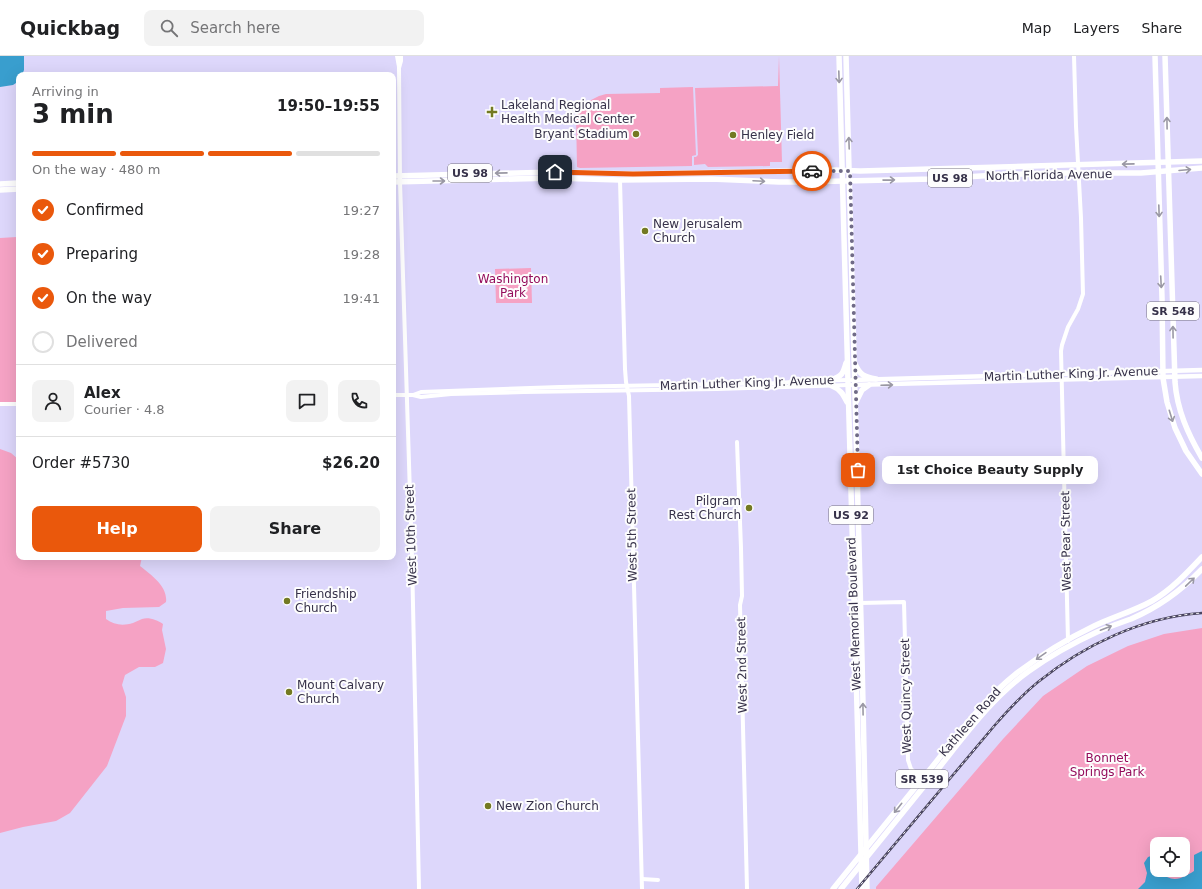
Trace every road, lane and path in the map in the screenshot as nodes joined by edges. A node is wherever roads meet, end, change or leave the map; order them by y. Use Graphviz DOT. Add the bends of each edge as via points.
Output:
graph roads {
  1 [pos="397,56"];
  2 [pos="401,56"];
  3 [pos="839,56"];
  4 [pos="846,56"];
  5 [pos="1074,56"];
  6 [pos="1155,56"];
  7 [pos="1165,56"];
  8 [pos="399,68"];
  9 [pos="1202,161"];
  10 [pos="1168,162"];
  11 [pos="1157,163"];
  12 [pos="1078,165"];
  13 [pos="1202,168"];
  14 [pos="842,170"];
  15 [pos="796,171"];
  16 [pos="850,171"];
  17 [pos="1168,171"];
  18 [pos="1158,172"];
  19 [pos="1078,173"];
  20 [pos="633,174"];
  21 [pos="396,177"];
  22 [pos="400,178"];
  23 [pos="719,179"];
  24 [pos="396,180"];
  25 [pos="620,180"];
  26 [pos="842,181"];
  27 [pos="850,181"];
  28 [pos="16,183"];
  29 [pos="0,184"];
  30 [pos="16,189"];
  31 [pos="0,190"];
  32 [pos="847,358"];
  33 [pos="854,362"];
  34 [pos="1202,370"];
  35 [pos="1164,371"];
  36 [pos="1174,371"];
  37 [pos="1062,373"];
  38 [pos="1202,376"];
  39 [pos="1163,378"];
  40 [pos="1174,378"];
  41 [pos="876,380"];
  42 [pos="1062,380"];
  43 [pos="848,382"];
  44 [pos="831,383"];
  45 [pos="855,383"];
  46 [pos="869,385"];
  47 [pos="627,388"];
  48 [pos="406,395"];
  49 [pos="396,396"];
  50 [pos="855,402"];
  51 [pos="0,404"];
  52 [pos="16,404"];
  53 [pos="848,405"];
  54 [pos="737,442"];
  55 [pos="1202,458"];
  56 [pos="1202,474"];
  57 [pos="851,493"];
  58 [pos="858,506"];
  59 [pos="1202,557"];
  60 [pos="1202,569"];
  61 [pos="854,600"];
  62 [pos="861,602"];
  63 [pos="1069,642"];
  64 [pos="856,682"];
  65 [pos="863,692"];
  66 [pos="924,781"];
  67 [pos="642,879"];
  68 [pos="658,880"];
  69 [pos="419,889"];
  70 [pos="642,889"];
  71 [pos="746,889"];
  72 [pos="833,889"];
  73 [pos="841,889"];
  74 [pos="862,889"];
  75 [pos="867,889"];
  1 -- 8 [label="street"];
  2 -- 8 [label="street"];
  3 -- 14 [label="main road, US 92, one-way"];
  16 -- 4 [label="main road, US 92, one-way"];
  5 -- 12 [label="street, West Pear Street"];
  6 -- 11 [label="main road"];
  10 -- 7 [label="main road, one-way"];
  8 -- 22 [label="street, West 10th Street"];
  9 -- 10 [label="main road, North Florida Avenue"];
  10 -- 11 [label="main road, North Florida Avenue"];
  10 -- 17 [label="main road"];
  11 -- 12 [label="main road, North Florida Avenue / US 98, one-way"];
  11 -- 18 [label="main road, SR 548"];
  12 -- 16 [label="main road, North Florida Avenue / US 98"];
  12 -- 19 [label="street, West Pear Street"];
  17 -- 13 [label="main road, North Florida Avenue, one-way"];
  14 -- 15 [label="main road, North Florida Avenue / US 98"];
  14 -- 16 [label="main road, North Florida Avenue / US 98"];
  14 -- 26 [label="main road, West Memorial Boulevard / US 92"];
  15 -- 20 [label="main road, North Florida Avenue / US 98"];
  15 -- 23 [label="main road" via="787,174 730,175"];
  16 -- 27 [label="main road, US 92"];
  17 -- 18 [label="main road, North Florida Avenue / US 98"];
  36 -- 17 [label="main road, SR 548, one-way"];
  18 -- 19 [label="main road, North Florida Avenue / US 98"];
  18 -- 35 [label="main road, SR 548, one-way"];
  27 -- 19 [label="main road, North Florida Avenue / US 98, one-way"];
  19 -- 37 [label="street, West Pear Street" via="1083,294 1062,345"];
  20 -- 22 [label="main road, North Florida Avenue / US 98, one-way" via="555,172"];
  20 -- 25 [label="main road"];
  21 -- 22 [label="main road, North Florida Avenue / US 98"];
  22 -- 24 [label="main road, North Florida Avenue / US 98"];
  22 -- 25 [label="main road, North Florida Avenue / US 98, one-way"];
  22 -- 48 [label="street, West 10th Street"];
  23 -- 25 [label="main road, North Florida Avenue / US 98"];
  23 -- 26 [label="main road, North Florida Avenue / US 98, one-way" via="779,182"];
  25 -- 47 [label="street, West 5th Street"];
  26 -- 27 [label="main road, North Florida Avenue / US 98"];
  26 -- 32 [label="main road, West Memorial Boulevard / US 92"];
  27 -- 33 [label="main road, West Memorial Boulevard / US 92"];
  28 -- 29 [label="main road"];
  30 -- 31 [label="main road"];
  32 -- 43 [label="main road, West Memorial Boulevard / US 92"];
  32 -- 44 [label="main road" via="842,374"];
  33 -- 41 [label="main road" via="866,377"];
  33 -- 45 [label="main road, West Memorial Boulevard / US 92"];
  34 -- 36 [label="main road, Martin Luther King Jr. Avenue"];
  35 -- 36 [label="main road, Martin Luther King Jr. Avenue"];
  35 -- 37 [label="main road, Martin Luther King Jr. Avenue"];
  35 -- 39 [label="main road, SR 548"];
  36 -- 40 [label="main road, SR 548"];
  37 -- 41 [label="main road, Martin Luther King Jr. Avenue"];
  37 -- 42 [label="street, West Pear Street"];
  38 -- 40 [label="main road, Martin Luther King Jr. Avenue"];
  39 -- 40 [label="main road, Martin Luther King Jr. Avenue"];
  39 -- 42 [label="main road, Martin Luther King Jr. Avenue"];
  39 -- 56 [label="main road, SR 548, one-way" via="1175,428 1186,451"];
  40 -- 55 [label="main road, SR 548" via="1184,424"];
  41 -- 45 [label="main road, Martin Luther King Jr. Avenue"];
  46 -- 42 [label="main road, Martin Luther King Jr. Avenue, one-way"];
  42 -- 63 [label="street, West Pear Street"];
  43 -- 44 [label="street, Martin Luther King Jr. Avenue"];
  43 -- 45 [label="main road, Martin Luther King Jr. Avenue"];
  43 -- 53 [label="main road, West Memorial Boulevard / US 92"];
  44 -- 47 [label="street, Martin Luther King Jr. Avenue"];
  44 -- 53 [label="main road" via="842,392"];
  45 -- 46 [label="main road, Martin Luther King Jr. Avenue"];
  45 -- 50 [label="main road, West Memorial Boulevard / US 92"];
  46 -- 50 [label="main road" via="862,390"];
  47 -- 48 [label="street, Martin Luther King Jr. Avenue" via="494,389"];
  47 -- 67 [label="street, West 5th Street"];
  48 -- 49 [label="street, Martin Luther King Jr. Avenue"];
  48 -- 69 [label="street, West 10th Street"];
  50 -- 58 [label="main road, West Memorial Boulevard / US 92"];
  51 -- 52 [label="street"];
  53 -- 57 [label="main road, West Memorial Boulevard / US 92"];
  54 -- 71 [label="street, West 2nd Street"];
  57 -- 58 [label="main road"];
  57 -- 61 [label="main road, West Memorial Boulevard / US 92"];
  58 -- 62 [label="main road, West Memorial Boulevard / US 92"];
  59 -- 63 [label="main road, Kathleen Road / SR 539" via="1184,576 1154,600 1095,626"];
  63 -- 60 [label="main road, Kathleen Road / SR 539, one-way" via="1131,619 1153,607 1176,594"];
  61 -- 62 [label="street"];
  61 -- 64 [label="main road, West Memorial Boulevard / US 92"];
  62 -- 65 [label="main road, West Memorial Boulevard / US 92"];
  62 -- 66 [label="street, West Quincy Street" via="904,602 908,760 911,769"];
  63 -- 66 [label="main road, Kathleen Road / SR 539" via="1047,652 991,696"];
  64 -- 65 [label="main road"];
  64 -- 74 [label="main road, West Memorial Boulevard / US 92"];
  75 -- 65 [label="main road, West Memorial Boulevard / US 92, one-way"];
  66 -- 72 [label="main road, Kathleen Road / SR 539, one-way"];
  66 -- 73 [label="main road, Kathleen Road / SR 539"];
  67 -- 68 [label="street"];
  67 -- 70 [label="street, West 5th Street"];
}
